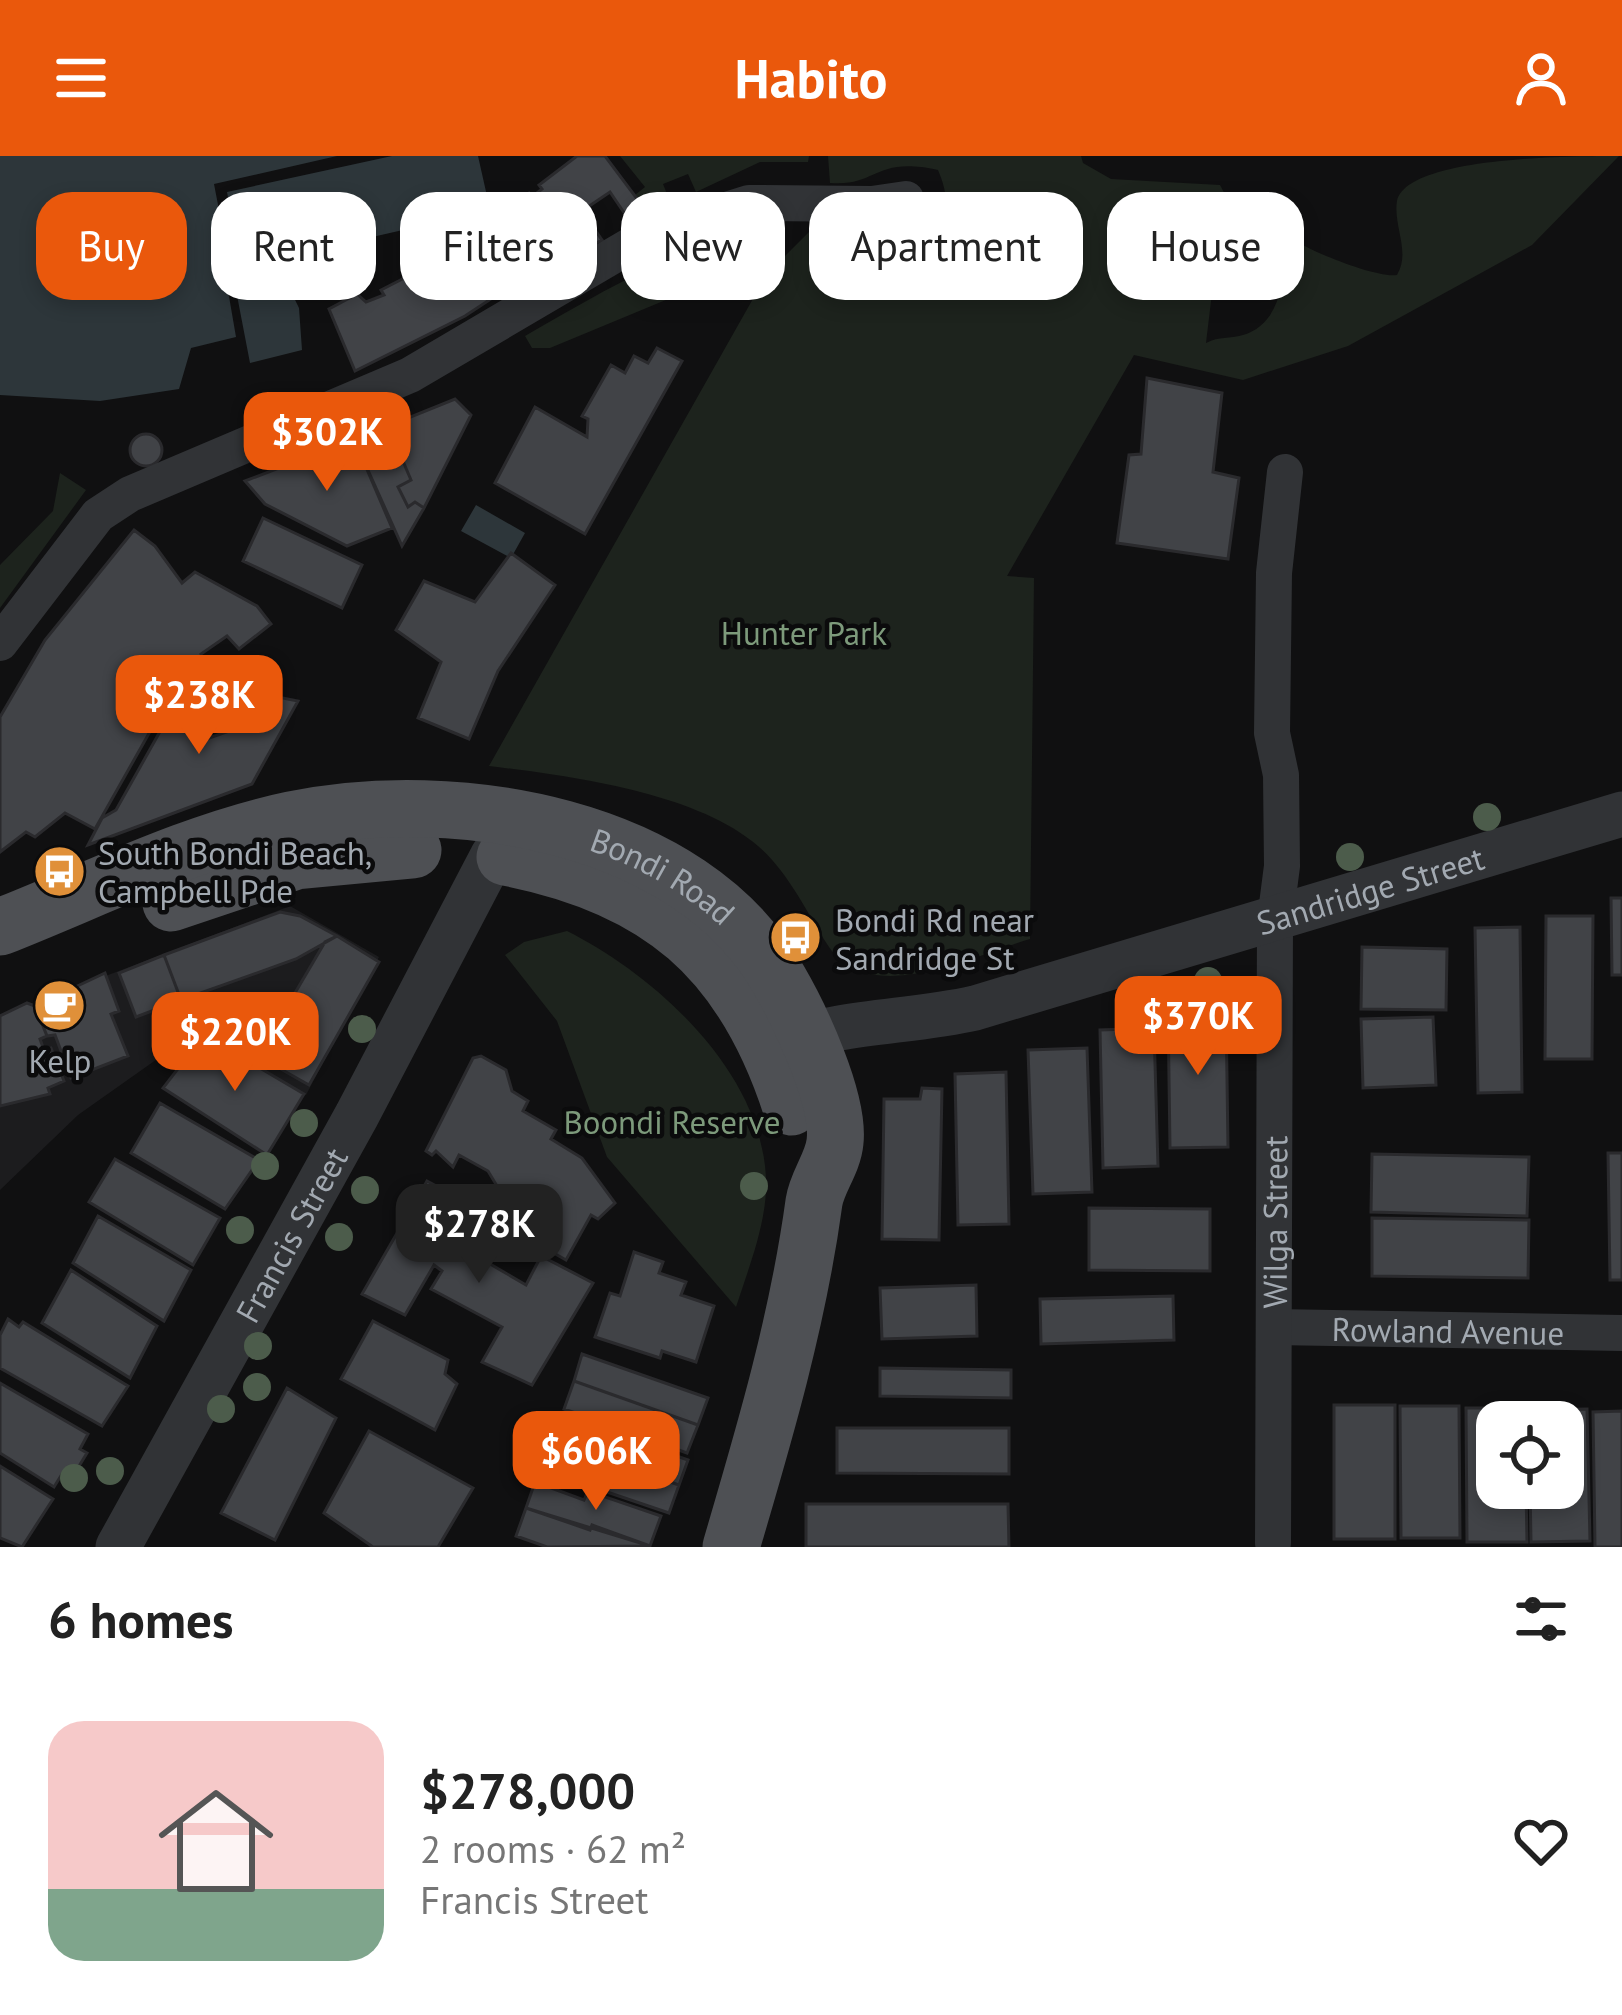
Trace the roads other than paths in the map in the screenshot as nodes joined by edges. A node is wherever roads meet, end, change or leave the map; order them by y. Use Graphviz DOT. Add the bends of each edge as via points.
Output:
graph roads {
  1 [pos="809,215"];
  2 [pos="1285,472"];
  3 [pos="0,643"];
  4 [pos="1622,814"];
  5 [pos="494,836"];
  6 [pos="1275,920"];
  7 [pos="0,927"];
  8 [pos="0,968"];
  9 [pos="789,1041"];
  10 [pos="1274,1328"];
  11 [pos="1622,1333"];
  12 [pos="1274,1543"];
  13 [pos="118,1547"];
  14 [pos="731,1547"];
  1 -- 3 [label="street" via="790,218 749,202 650,234 410,375 130,494 98,515"];
  2 -- 6 [label="street, Wilga Street" via="1274,573 1271,733 1282,843"];
  4 -- 6 [label="street, Sandridge Street"];
  5 -- 7 [label="main road" via="415,812 291,820"];
  5 -- 8 [label="main road" via="296,861"];
  5 -- 9 [label="main road, Bondi Road" via="632,850 704,890 757,940"];
  5 -- 13 [label="street, Francis Street" via="357,1115"];
  6 -- 9 [label="street, Sandridge Street" via="975,1008"];
  6 -- 10 [label="street, Wilga Street"];
  9 -- 14 [label="main road, Bondi Road" via="814,1198 802,1294"];
  10 -- 11 [label="street, Rowland Avenue"];
  10 -- 12 [label="street, Wilga Street"];
}
